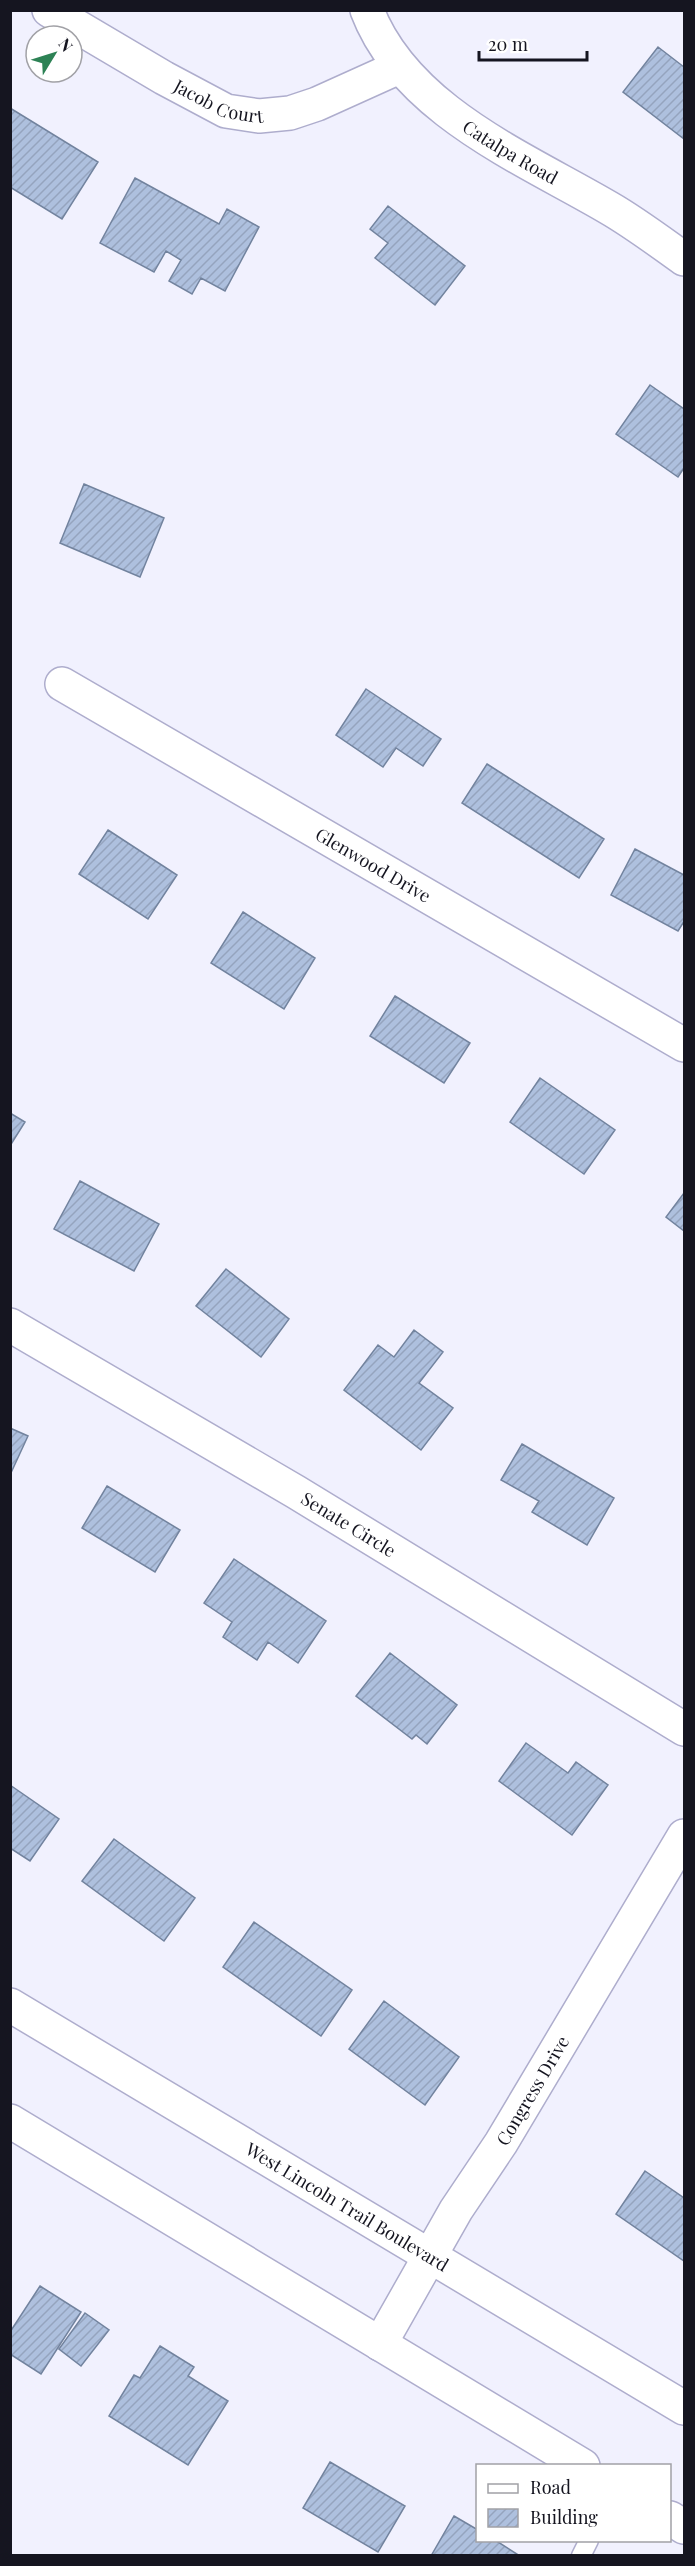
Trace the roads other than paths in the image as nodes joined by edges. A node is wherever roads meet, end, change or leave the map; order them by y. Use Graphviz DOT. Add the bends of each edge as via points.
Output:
graph roads {
  1 [pos="49,10"];
  2 [pos="368,10"];
  3 [pos="399,67"];
  4 [pos="684,260"];
  5 [pos="62,684"];
  6 [pos="684,1045"];
  7 [pos="10,1325"];
  8 [pos="684,1728"];
  9 [pos="684,1836"];
  10 [pos="10,2005"];
  11 [pos="10,2121"];
  12 [pos="431,2257"];
  13 [pos="380,2344"];
  14 [pos="684,2408"];
  15 [pos="580,2464"];
  16 [pos="671,2519"];
  17 [pos="684,2527"];
  18 [pos="588,2542"];
  19 [pos="580,2556"];
  1 -- 3 [label="street, Jacob Court" via="226,111 259,116 290,112 317,105"];
  2 -- 3 [label="street, Catalpa Road" via="373,26"];
  3 -- 4 [label="street, Catalpa Road" via="435,102 477,131 613,210"];
  5 -- 6 [label="street, Glenwood Drive"];
  7 -- 8 [label="street, Senate Circle" via="296,1492"];
  9 -- 12 [label="street, Congress Drive"];
  10 -- 12 [label="street, West Lincoln Trail Boulevard"];
  11 -- 13 [label="street"];
  12 -- 13 [label="street, Congress Drive"];
  12 -- 14 [label="street, West Lincoln Trail Boulevard"];
  13 -- 15 [label="street"];
  16 -- 17 [label="street"];
  18 -- 19 [label="lane"];
}
